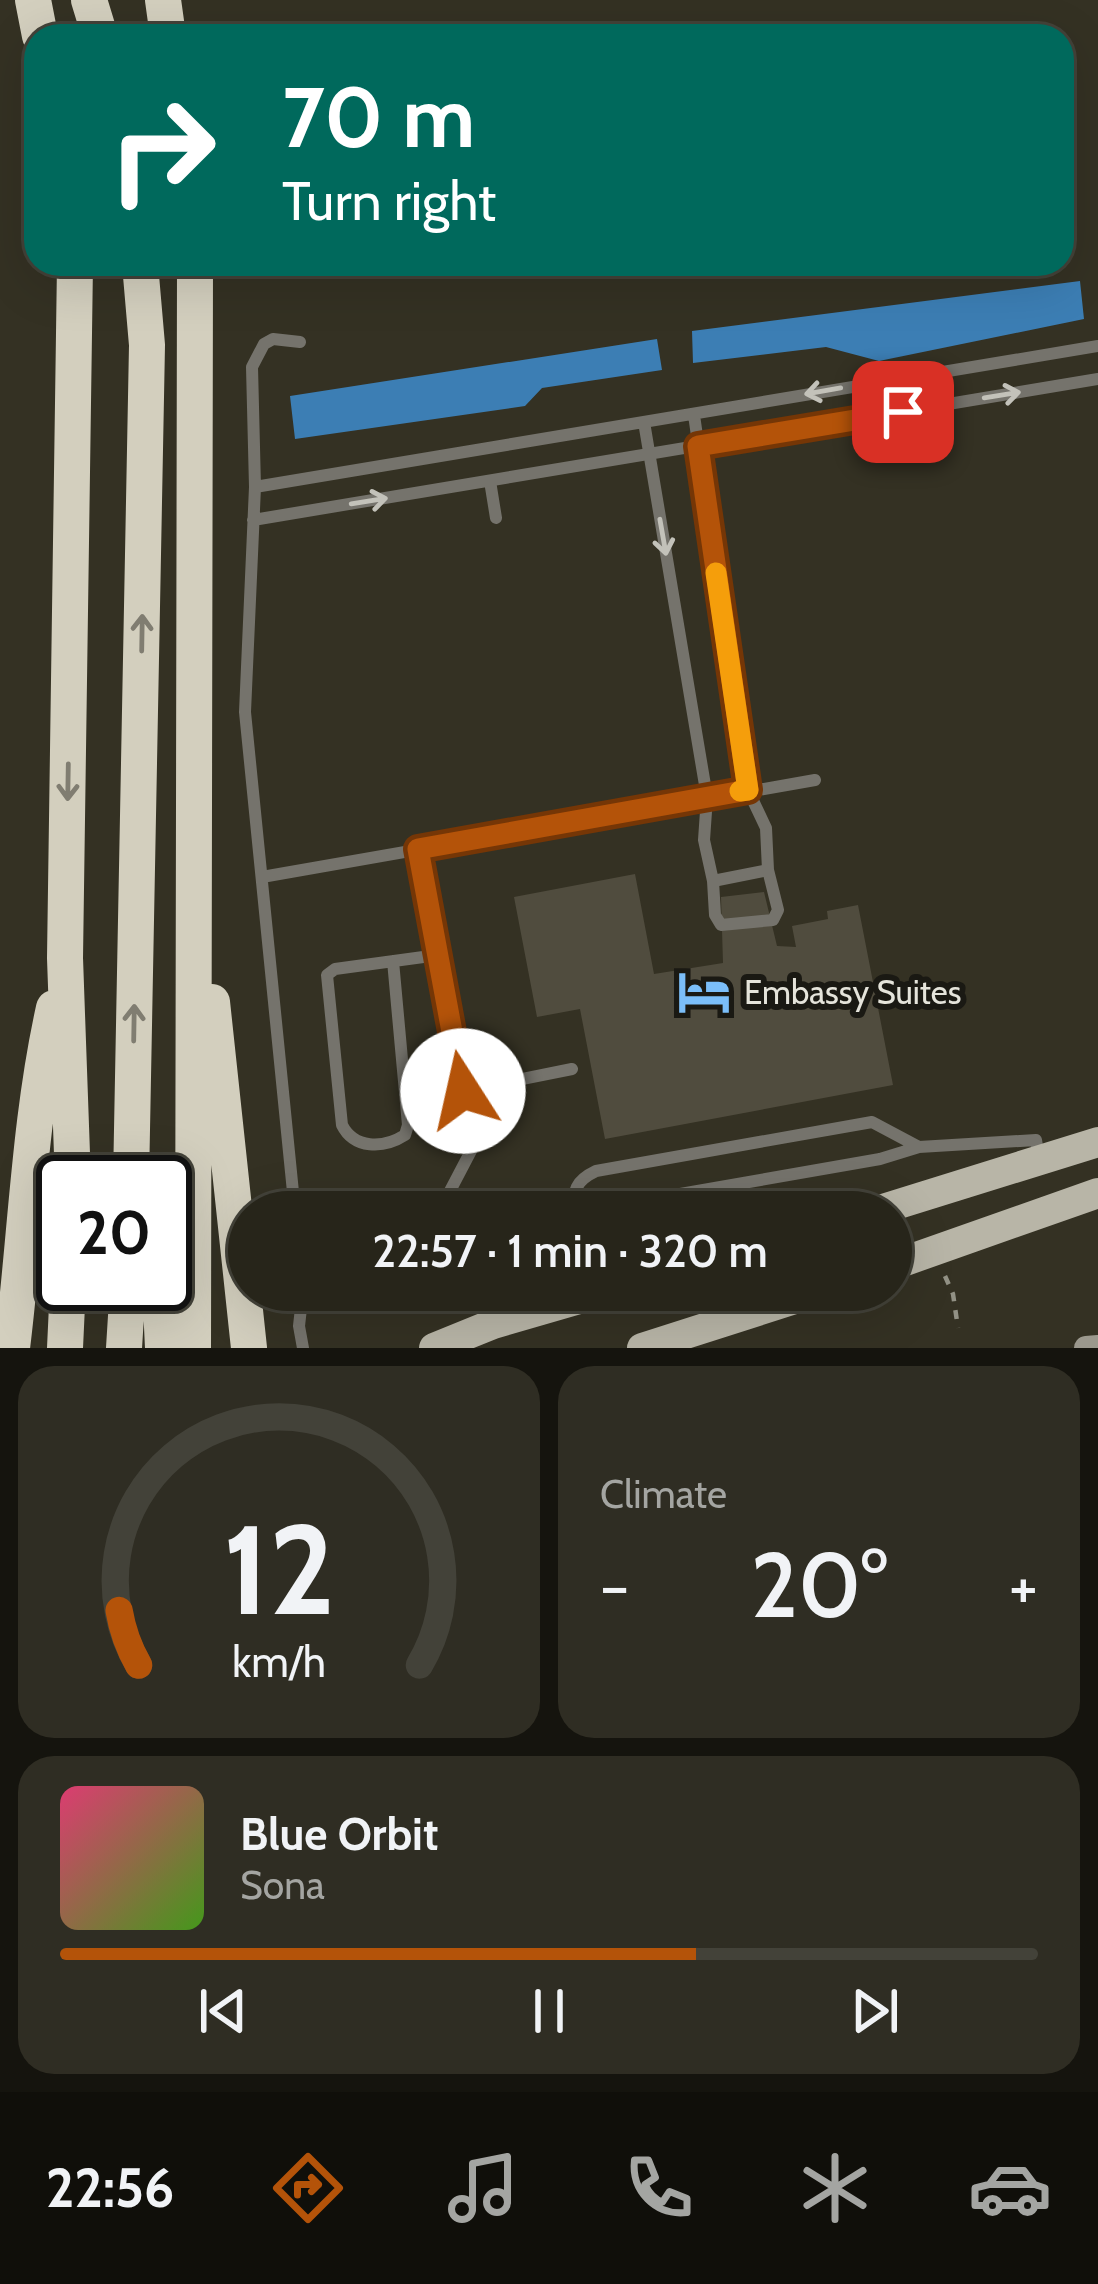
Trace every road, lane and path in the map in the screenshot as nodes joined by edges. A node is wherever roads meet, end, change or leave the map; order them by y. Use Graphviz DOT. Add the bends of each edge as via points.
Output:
graph roads {
  1 [pos="75,276"];
  2 [pos="141,276"];
  3 [pos="196,276"];
  4 [pos="300,342"];
  5 [pos="1098,346"];
  6 [pos="1098,379"];
  7 [pos="694,415"];
  8 [pos="644,422"];
  9 [pos="698,446"];
  10 [pos="649,454"];
  11 [pos="490,481"];
  12 [pos="255,488"];
  13 [pos="496,518"];
  14 [pos="253,520"];
  15 [pos="815,780"];
  16 [pos="748,790"];
  17 [pos="707,797"];
  18 [pos="192,820"];
  19 [pos="418,849"];
  20 [pos="768,870"];
  21 [pos="262,878"];
  22 [pos="713,880"];
  23 [pos="438,956"];
  24 [pos="65,958"];
  25 [pos="394,961"];
  26 [pos="572,1070"];
  27 [pos="132,1086"];
  28 [pos="463,1091"];
  29 [pos="1098,1142"];
  30 [pos="919,1147"];
  31 [pos="72,1155"];
  32 [pos="131,1155"];
  33 [pos="144,1155"];
  34 [pos="1040,1160"];
  35 [pos="293,1191"];
  36 [pos="450,1191"];
  37 [pos="573,1191"];
  38 [pos="699,1191"];
  39 [pos="1098,1192"];
  40 [pos="912,1200"];
  41 [pos="912,1258"];
  42 [pos="943,1272"];
  43 [pos="67,1311"];
  44 [pos="126,1311"];
  45 [pos="161,1311"];
  46 [pos="301,1311"];
  47 [pos="538,1311"];
  48 [pos="758,1311"];
  49 [pos="958,1328"];
  50 [pos="1098,1347"];
  51 [pos="12,1348"];
  52 [pos="65,1348"];
  53 [pos="124,1348"];
  54 [pos="163,1348"];
  55 [pos="193,1348"];
  56 [pos="249,1348"];
  57 [pos="303,1348"];
  58 [pos="434,1348"];
  59 [pos="642,1348"];
  60 [pos="1086,1348"];
  1 -- 24 [label="highway, one-way"];
  27 -- 2 [label="highway, one-way" via="147,345"];
  3 -- 18 [label="highway"];
  4 -- 12 [label="lane" via="273,339 256,352"];
  5 -- 7 [label="lane, one-way"];
  9 -- 6 [label="lane, one-way"];
  7 -- 8 [label="lane"];
  7 -- 9 [label="lane"];
  8 -- 10 [label="lane"];
  8 -- 12 [label="lane"];
  9 -- 10 [label="lane"];
  9 -- 16 [label="lane"];
  10 -- 11 [label="lane"];
  10 -- 17 [label="lane, one-way"];
  11 -- 13 [label="lane"];
  14 -- 11 [label="lane, one-way"];
  12 -- 14 [label="lane"];
  14 -- 21 [label="lane" via="245,712"];
  15 -- 16 [label="lane"];
  16 -- 17 [label="lane"];
  16 -- 20 [label="lane" via="766,828"];
  17 -- 19 [label="lane"];
  17 -- 22 [label="lane" via="704,840"];
  18 -- 55 [label="highway"];
  18 -- 56 [label="highway"];
  19 -- 21 [label="lane"];
  19 -- 23 [label="lane"];
  20 -- 22 [label="lane"];
  20 -- 22 [label="lane" via="773,920 721,925"];
  21 -- 35 [label="lane"];
  23 -- 25 [label="lane"];
  23 -- 28 [label="lane"];
  24 -- 31 [label="highway"];
  24 -- 51 [label="highway" via="37,1083"];
  25 -- 25 [label="lane" via="334,969 324,984 341,1125 360,1145 395,1142 408,1125"];
  26 -- 28 [label="lane"];
  27 -- 32 [label="highway"];
  27 -- 33 [label="highway"];
  28 -- 36 [label="lane" via="473,1147"];
  29 -- 34 [label="main road"];
  30 -- 34 [label="lane" via="1036,1141"];
  30 -- 37 [label="lane" via="872,1122 596,1171"];
  30 -- 38 [label="lane"];
  34 -- 40 [label="main road"];
  39 -- 41 [label="main road"];
  42 -- 49 [label="path"];
  43 -- 52 [label="highway"];
  44 -- 53 [label="highway"];
  45 -- 54 [label="highway"];
  46 -- 57 [label="lane"];
  47 -- 58 [label="main road"];
  48 -- 59 [label="main road"];
  50 -- 60 [label="street"];
}
